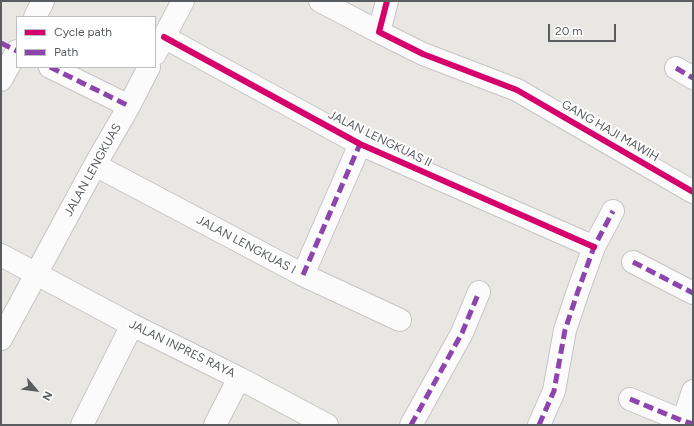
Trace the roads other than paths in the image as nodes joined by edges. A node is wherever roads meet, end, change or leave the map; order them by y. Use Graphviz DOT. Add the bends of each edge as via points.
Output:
graph roads {
  1 [pos="43,1"];
  2 [pos="183,1"];
  3 [pos="320,1"];
  4 [pos="387,1"];
  5 [pos="35,16"];
  6 [pos="379,32"];
  7 [pos="1,43"];
  8 [pos="159,46"];
  9 [pos="16,50"];
  10 [pos="16,53"];
  11 [pos="52,68"];
  12 [pos="148,68"];
  13 [pos="1,80"];
  14 [pos="129,106"];
  15 [pos="360,144"];
  16 [pos="95,164"];
  17 [pos="693,192"];
  18 [pos="612,211"];
  19 [pos="594,246"];
  20 [pos="1,255"];
  21 [pos="633,262"];
  22 [pos="36,273"];
  23 [pos="303,275"];
  24 [pos="479,292"];
  25 [pos="693,293"];
  26 [pos="400,320"];
  27 [pos="132,325"];
  28 [pos="1,339"];
  29 [pos="239,378"];
  30 [pos="693,391"];
  31 [pos="630,399"];
  32 [pos="686,423"];
  33 [pos="82,425"];
  34 [pos="215,425"];
  35 [pos="327,425"];
  36 [pos="411,425"];
  37 [pos="539,425"];
  1 -- 5 [label="street"];
  2 -- 8 [label="street"];
  3 -- 6 [label="street, GANG HAJI MAWIH"];
  4 -- 6 [label="street"];
  6 -- 17 [label="street, GANG HAJI MAWIH" via="422,54 517,90"];
  7 -- 9 [label="street"];
  8 -- 15 [label="street, JALAN LENGKUAS II"];
  10 -- 13 [label="street"];
  11 -- 14 [label="street"];
  12 -- 14 [label="street, JALAN LENGKUAS"];
  14 -- 16 [label="street, JALAN LENGKUAS"];
  15 -- 19 [label="street, JALAN LENGKUAS II"];
  15 -- 23 [label="street"];
  16 -- 22 [label="street, JALAN LENGKUAS"];
  16 -- 23 [label="street, JALAN LENGKUAS I"];
  18 -- 19 [label="street"];
  19 -- 37 [label="street" via="565,330 554,391"];
  20 -- 22 [label="street, JALAN INPRES RAYA"];
  21 -- 25 [label="street"];
  22 -- 27 [label="street, JALAN INPRES RAYA"];
  22 -- 28 [label="street, JALAN LENGKUAS"];
  23 -- 26 [label="street, JALAN LENGKUAS I"];
  24 -- 36 [label="street" via="462,333"];
  27 -- 29 [label="street, JALAN INPRES RAYA"];
  27 -- 33 [label="street"];
  29 -- 34 [label="street"];
  29 -- 35 [label="street, JALAN INPRES RAYA"];
  30 -- 32 [label="street"];
  31 -- 32 [label="street"];
}
